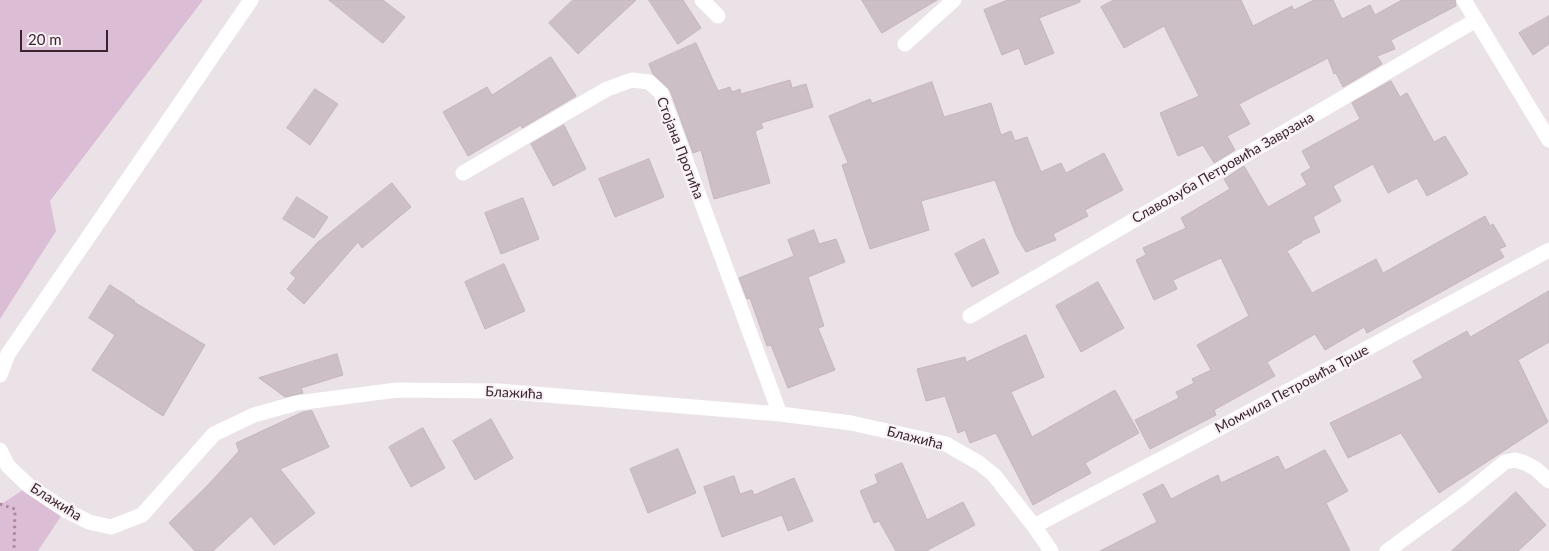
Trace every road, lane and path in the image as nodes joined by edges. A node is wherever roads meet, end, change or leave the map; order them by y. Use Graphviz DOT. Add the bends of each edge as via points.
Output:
graph roads {
  1 [pos="251,0"];
  2 [pos="702,0"];
  3 [pos="954,0"];
  4 [pos="1464,0"];
  5 [pos="718,16"];
  6 [pos="1476,20"];
  7 [pos="905,44"];
  8 [pos="1549,140"];
  9 [pos="463,173"];
  10 [pos="1549,250"];
  11 [pos="970,316"];
  12 [pos="0,375"];
  13 [pos="780,414"];
  14 [pos="0,450"];
  15 [pos="1549,481"];
  16 [pos="0,504"];
  17 [pos="1034,526"];
  18 [pos="14,551"];
  19 [pos="1051,551"];
  20 [pos="1387,551"];
  1 -- 12 [label="street" via="8,354"];
  2 -- 5 [label="street"];
  3 -- 7 [label="street"];
  4 -- 6 [label="street"];
  6 -- 8 [label="street"];
  6 -- 11 [label="street, Славољуба Петровића Заврзана"];
  9 -- 13 [label="street, Стојана Протића" via="607,89 632,80 648,82 660,93"];
  10 -- 17 [label="street, Момчила Петровића Трше"];
  13 -- 14 [label="street, Блажића" via="498,391 397,390 297,403 254,415 214,434 142,515 111,527 88,522 29,486 8,466"];
  13 -- 17 [label="street, Блажића" via="851,423 946,444 994,475"];
  15 -- 20 [label="street" via="1525,463 1505,462"];
  16 -- 18 [label="path" via="15,509"];
  17 -- 19 [label="street, Блажића"];
}
